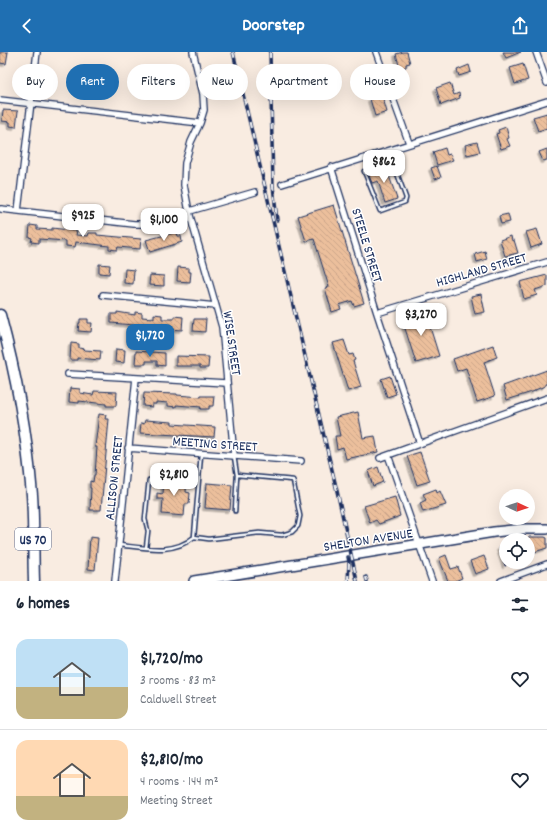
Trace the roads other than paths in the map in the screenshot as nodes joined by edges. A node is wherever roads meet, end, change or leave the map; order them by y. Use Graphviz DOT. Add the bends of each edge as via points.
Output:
graph roads {
  1 [pos="37,52"];
  2 [pos="194,52"];
  3 [pos="376,52"];
  4 [pos="536,52"];
  5 [pos="547,83"];
  6 [pos="0,100"];
  7 [pos="547,101"];
  8 [pos="31,104"];
  9 [pos="200,123"];
  10 [pos="409,143"];
  11 [pos="387,150"];
  12 [pos="368,156"];
  13 [pos="392,162"];
  14 [pos="331,167"];
  15 [pos="372,168"];
  16 [pos="282,184"];
  17 [pos="255,192"];
  18 [pos="1,209"];
  19 [pos="18,211"];
  20 [pos="189,212"];
  21 [pos="547,262"];
  22 [pos="103,295"];
  23 [pos="216,306"];
  24 [pos="377,313"];
  25 [pos="0,315"];
  26 [pos="68,374"];
  27 [pos="136,378"];
  28 [pos="226,383"];
  29 [pos="547,398"];
  30 [pos="420,444"];
  31 [pos="128,448"];
  32 [pos="201,454"];
  33 [pos="234,456"];
  34 [pos="388,456"];
  35 [pos="380,458"];
  36 [pos="300,461"];
  37 [pos="237,475"];
  38 [pos="149,480"];
  39 [pos="235,511"];
  40 [pos="547,529"];
  41 [pos="194,537"];
  42 [pos="119,545"];
  43 [pos="419,545"];
  44 [pos="146,548"];
  45 [pos="547,565"];
  46 [pos="235,578"];
  47 [pos="34,581"];
  48 [pos="115,581"];
  49 [pos="194,581"];
  50 [pos="432,581"];
  51 [pos="501,581"];
  1 -- 8 [label="street"];
  2 -- 9 [label="street, WISE STREET" via="203,94 204,110"];
  3 -- 10 [label="street"];
  4 -- 5 [label="street"];
  6 -- 8 [label="street"];
  7 -- 10 [label="street"];
  8 -- 9 [label="street"];
  8 -- 19 [label="street"];
  9 -- 20 [label="street, WISE STREET" via="185,163 184,185"];
  10 -- 11 [label="street"];
  11 -- 12 [label="street"];
  11 -- 13 [label="lane"];
  12 -- 14 [label="street"];
  12 -- 15 [label="lane"];
  13 -- 15 [label="lane"];
  13 -- 15 [label="lane" via="405,193 405,202 380,210 364,171"];
  14 -- 16 [label="street"];
  14 -- 24 [label="street, STEELE STREET"];
  17 -- 20 [label="street"];
  18 -- 19 [label="street"];
  19 -- 20 [label="street" via="140,224"];
  20 -- 23 [label="street, WISE STREET"];
  21 -- 24 [label="street, HIGHLAND STREET"];
  22 -- 23 [label="street"];
  23 -- 28 [label="street, WISE STREET" via="223,336"];
  24 -- 30 [label="street, STEELE STREET"];
  25 -- 47 [label="highway, US 70" via="18,393 28,458 32,497"];
  26 -- 27 [label="street"];
  27 -- 28 [label="street"];
  27 -- 31 [label="street, ALLISON STREET"];
  28 -- 33 [label="street, WISE STREET"];
  29 -- 30 [label="street"];
  30 -- 34 [label="street"];
  31 -- 32 [label="street, MEETING STREET"];
  31 -- 42 [label="street, ALLISON STREET"];
  32 -- 33 [label="street, MEETING STREET"];
  32 -- 41 [label="lane"];
  33 -- 36 [label="street, MEETING STREET"];
  33 -- 37 [label="lane"];
  34 -- 35 [label="street"];
  34 -- 43 [label="street"];
  37 -- 39 [label="lane"];
  37 -- 41 [label="lane" via="293,480 300,516 298,526 292,532 282,535 259,533 209,539"];
  38 -- 44 [label="lane" via="145,519 148,531"];
  40 -- 43 [label="main road, SHELTON AVENUE" via="494,532"];
  41 -- 44 [label="lane" via="186,544 167,550"];
  42 -- 44 [label="lane"];
  42 -- 48 [label="street, ALLISON STREET"];
  43 -- 46 [label="main road, SHELTON AVENUE"];
  43 -- 50 [label="street"];
  45 -- 51 [label="street"];
  46 -- 49 [label="main road, SHELTON AVENUE"];
}
